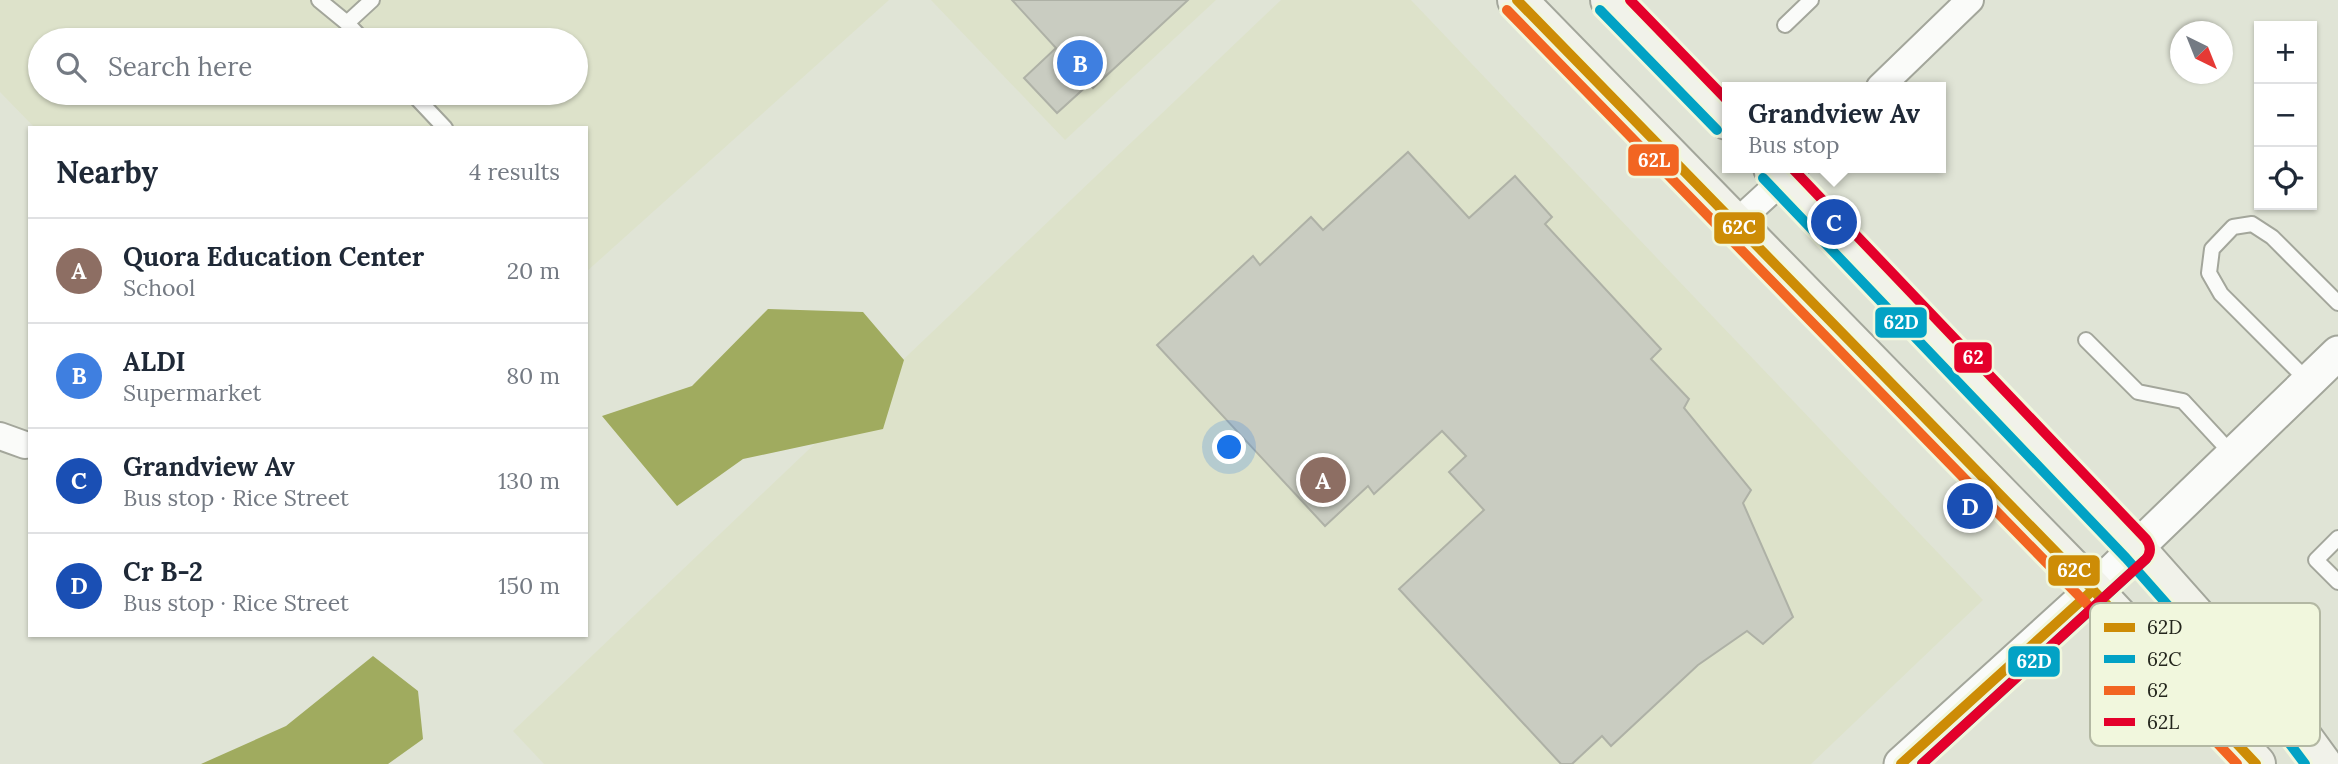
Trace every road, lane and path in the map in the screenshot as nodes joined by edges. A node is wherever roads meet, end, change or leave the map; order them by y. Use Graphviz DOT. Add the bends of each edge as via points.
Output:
graph roads {
  1 [pos="319,0"];
  2 [pos="372,0"];
  3 [pos="1517,0"];
  4 [pos="1610,0"];
  5 [pos="1811,0"];
  6 [pos="1970,0"];
  7 [pos="347,23"];
  8 [pos="1785,25"];
  9 [pos="352,28"];
  10 [pos="1885,82"];
  11 [pos="423,105"];
  12 [pos="1722,115"];
  13 [pos="443,126"];
  14 [pos="1784,173"];
  15 [pos="1786,173"];
  16 [pos="1737,223"];
  17 [pos="2338,303"];
  18 [pos="2086,340"];
  19 [pos="2338,354"];
  20 [pos="2309,382"];
  21 [pos="0,436"];
  22 [pos="25,445"];
  23 [pos="2233,455"];
  24 [pos="2338,538"];
  25 [pos="2136,549"];
  26 [pos="2338,582"];
  27 [pos="2093,590"];
  28 [pos="2105,603"];
  29 [pos="2184,603"];
  30 [pos="2239,746"];
  31 [pos="2309,746"];
  32 [pos="1901,764"];
  33 [pos="2256,764"];
  34 [pos="2322,764"];
  1 -- 7 [label="lane"];
  2 -- 7 [label="lane"];
  3 -- 16 [label="main road"];
  4 -- 12 [label="main road"];
  5 -- 8 [label="lane"];
  6 -- 10 [label="street"];
  7 -- 9 [label="lane"];
  11 -- 13 [label="lane"];
  14 -- 16 [label="street"];
  15 -- 25 [label="main road"];
  16 -- 27 [label="main road"];
  17 -- 20 [label="lane" via="2272,237 2252,224 2233,228 2212,249 2209,273 2221,294"];
  18 -- 23 [label="lane" via="2138,392 2183,401"];
  19 -- 20 [label="street"];
  20 -- 23 [label="street"];
  21 -- 22 [label="street"];
  23 -- 25 [label="street"];
  24 -- 26 [label="lane" via="2316,560"];
  25 -- 27 [label="street"];
  25 -- 29 [label="main road"];
  27 -- 28 [label="main road"];
  27 -- 32 [label="street"];
  30 -- 33 [label="main road"];
  31 -- 34 [label="main road"];
}
